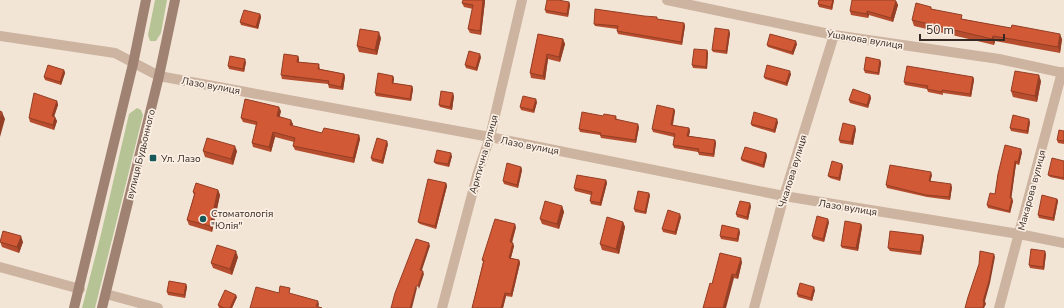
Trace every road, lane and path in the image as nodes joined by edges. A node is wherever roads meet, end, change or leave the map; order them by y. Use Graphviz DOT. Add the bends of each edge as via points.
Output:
graph roads {
  1 [pos="146,0"];
  2 [pos="175,0"];
  3 [pos="522,0"];
  4 [pos="668,0"];
  5 [pos="834,35"];
  6 [pos="0,36"];
  7 [pos="133,64"];
  8 [pos="1063,72"];
  9 [pos="159,76"];
  10 [pos="490,137"];
  11 [pos="784,196"];
  12 [pos="1019,234"];
  13 [pos="1064,244"];
  14 [pos="0,266"];
  15 [pos="80,289"];
  16 [pos="106,294"];
  17 [pos="74,308"];
  18 [pos="102,308"];
  19 [pos="158,308"];
  20 [pos="442,308"];
  21 [pos="754,308"];
  22 [pos="999,308"];
  1 -- 7 [label="main road"];
  2 -- 9 [label="main road, вулиця Будьонного"];
  3 -- 10 [label="street, Арктична вулиця"];
  4 -- 5 [label="street, Ушакова вулиця"];
  5 -- 8 [label="street, Ушакова вулиця" via="999,59"];
  5 -- 11 [label="street, Чкалова вулиця"];
  6 -- 7 [label="street, Лазо вулиця" via="115,53"];
  7 -- 9 [label="street, Лазо вулиця"];
  7 -- 15 [label="main road"];
  8 -- 12 [label="street, Макарова вулиця"];
  9 -- 10 [label="street, Лазо вулиця"];
  9 -- 16 [label="main road, вулиця Будьонного"];
  10 -- 11 [label="street, Лазо вулиця"];
  10 -- 20 [label="street, Арктична вулиця" via="478,172"];
  11 -- 12 [label="street, Лазо вулиця"];
  11 -- 21 [label="street, Чкалова вулиця"];
  12 -- 13 [label="street, Лазо вулиця"];
  12 -- 22 [label="street, Макарова вулиця"];
  14 -- 15 [label="street"];
  15 -- 17 [label="main road"];
  16 -- 18 [label="main road, вулиця Будьонного"];
  16 -- 19 [label="street"];
}
